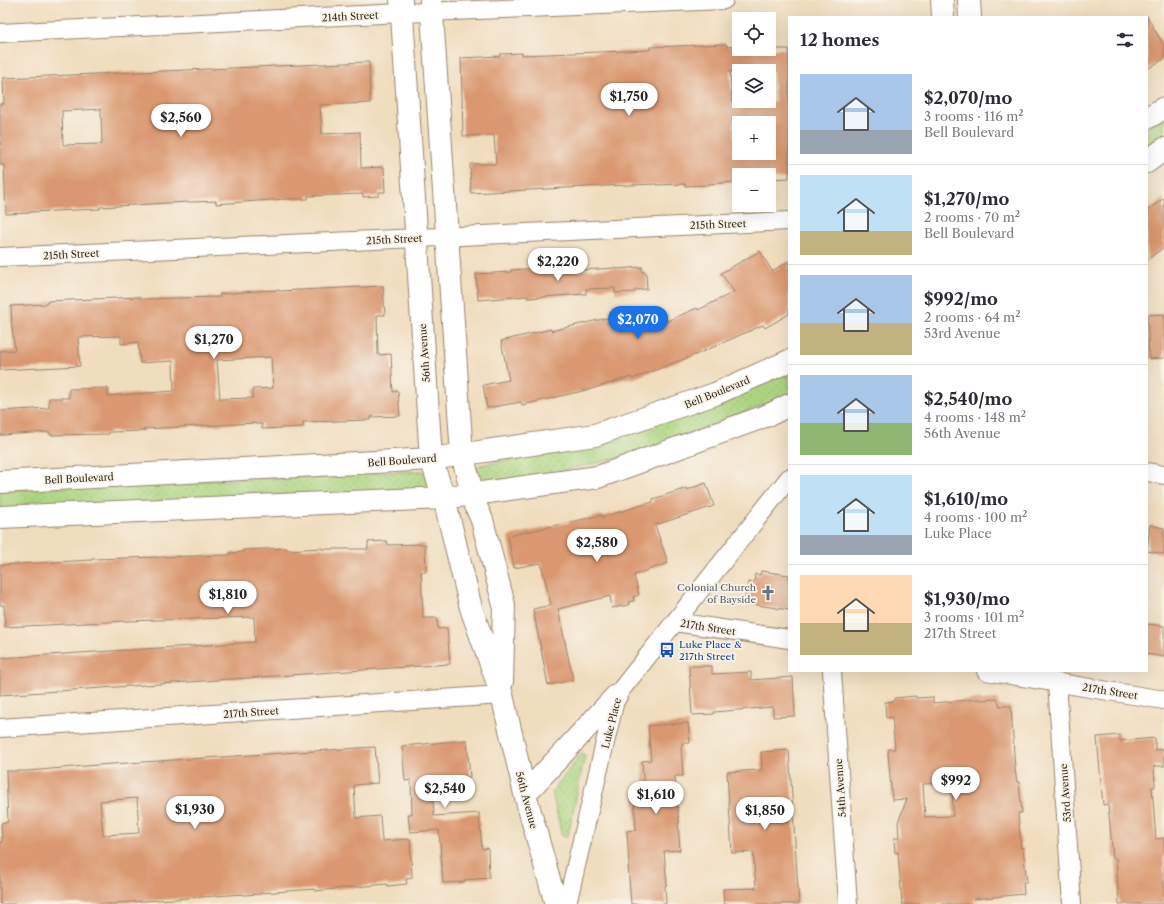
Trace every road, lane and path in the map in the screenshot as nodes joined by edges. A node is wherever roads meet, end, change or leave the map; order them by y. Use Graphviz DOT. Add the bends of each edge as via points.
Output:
graph roads {
  1 [pos="724,0"];
  2 [pos="942,0"];
  3 [pos="969,0"];
  4 [pos="431,6"];
  5 [pos="402,7"];
  6 [pos="943,16"];
  7 [pos="970,16"];
  8 [pos="0,32"];
  9 [pos="1164,108"];
  10 [pos="1148,117"];
  11 [pos="1164,150"];
  12 [pos="1148,161"];
  13 [pos="788,221"];
  14 [pos="447,236"];
  15 [pos="417,238"];
  16 [pos="0,258"];
  17 [pos="788,361"];
  18 [pos="788,406"];
  19 [pos="462,455"];
  20 [pos="431,459"];
  21 [pos="1148,472"];
  22 [pos="1164,475"];
  23 [pos="788,479"];
  24 [pos="0,482"];
  25 [pos="472,494"];
  26 [pos="444,498"];
  27 [pos="0,517"];
  28 [pos="675,622"];
  29 [pos="788,639"];
  30 [pos="832,672"];
  31 [pos="992,672"];
  32 [pos="1057,683"];
  33 [pos="502,695"];
  34 [pos="616,696"];
  35 [pos="1164,700"];
  36 [pos="0,728"];
  37 [pos="525,794"];
  38 [pos="556,904"];
  39 [pos="567,904"];
  40 [pos="848,904"];
  41 [pos="1072,904"];
  1 -- 4 [label="street, 214th Street"];
  2 -- 6 [label="street"];
  3 -- 7 [label="street"];
  4 -- 5 [label="street, 214th Street"];
  4 -- 14 [label="street, 56th Avenue"];
  5 -- 8 [label="street, 214th Street"];
  5 -- 15 [label="street, 56th Avenue"];
  9 -- 10 [label="street"];
  11 -- 12 [label="street"];
  13 -- 14 [label="street, 215th Street"];
  14 -- 15 [label="street, 215th Street"];
  14 -- 19 [label="street, 56th Avenue"];
  15 -- 16 [label="street, 215th Street"];
  15 -- 20 [label="street, 56th Avenue"];
  17 -- 19 [label="street, Bell Boulevard" via="715,394 595,435"];
  18 -- 25 [label="street" via="598,477"];
  19 -- 20 [label="street, Bell Boulevard"];
  19 -- 25 [label="street, 56th Avenue"];
  20 -- 24 [label="street, Bell Boulevard"];
  20 -- 26 [label="street, 56th Avenue"];
  21 -- 22 [label="street"];
  23 -- 28 [label="street, Luke Place"];
  25 -- 26 [label="street"];
  25 -- 33 [label="street, 56th Avenue" via="482,520 504,604"];
  26 -- 27 [label="street"];
  26 -- 33 [label="street, 56th Avenue" via="471,608"];
  28 -- 29 [label="street, 217th Street"];
  28 -- 34 [label="street, Luke Place"];
  30 -- 40 [label="street, 54th Avenue"];
  31 -- 32 [label="street, 217th Street"];
  32 -- 35 [label="street, 217th Street"];
  32 -- 41 [label="street, 53rd Avenue"];
  33 -- 36 [label="street, 217th Street"];
  33 -- 37 [label="street, 56th Avenue"];
  34 -- 37 [label="street"];
  34 -- 39 [label="street, Luke Place"];
  37 -- 38 [label="street, 56th Avenue"];
}
